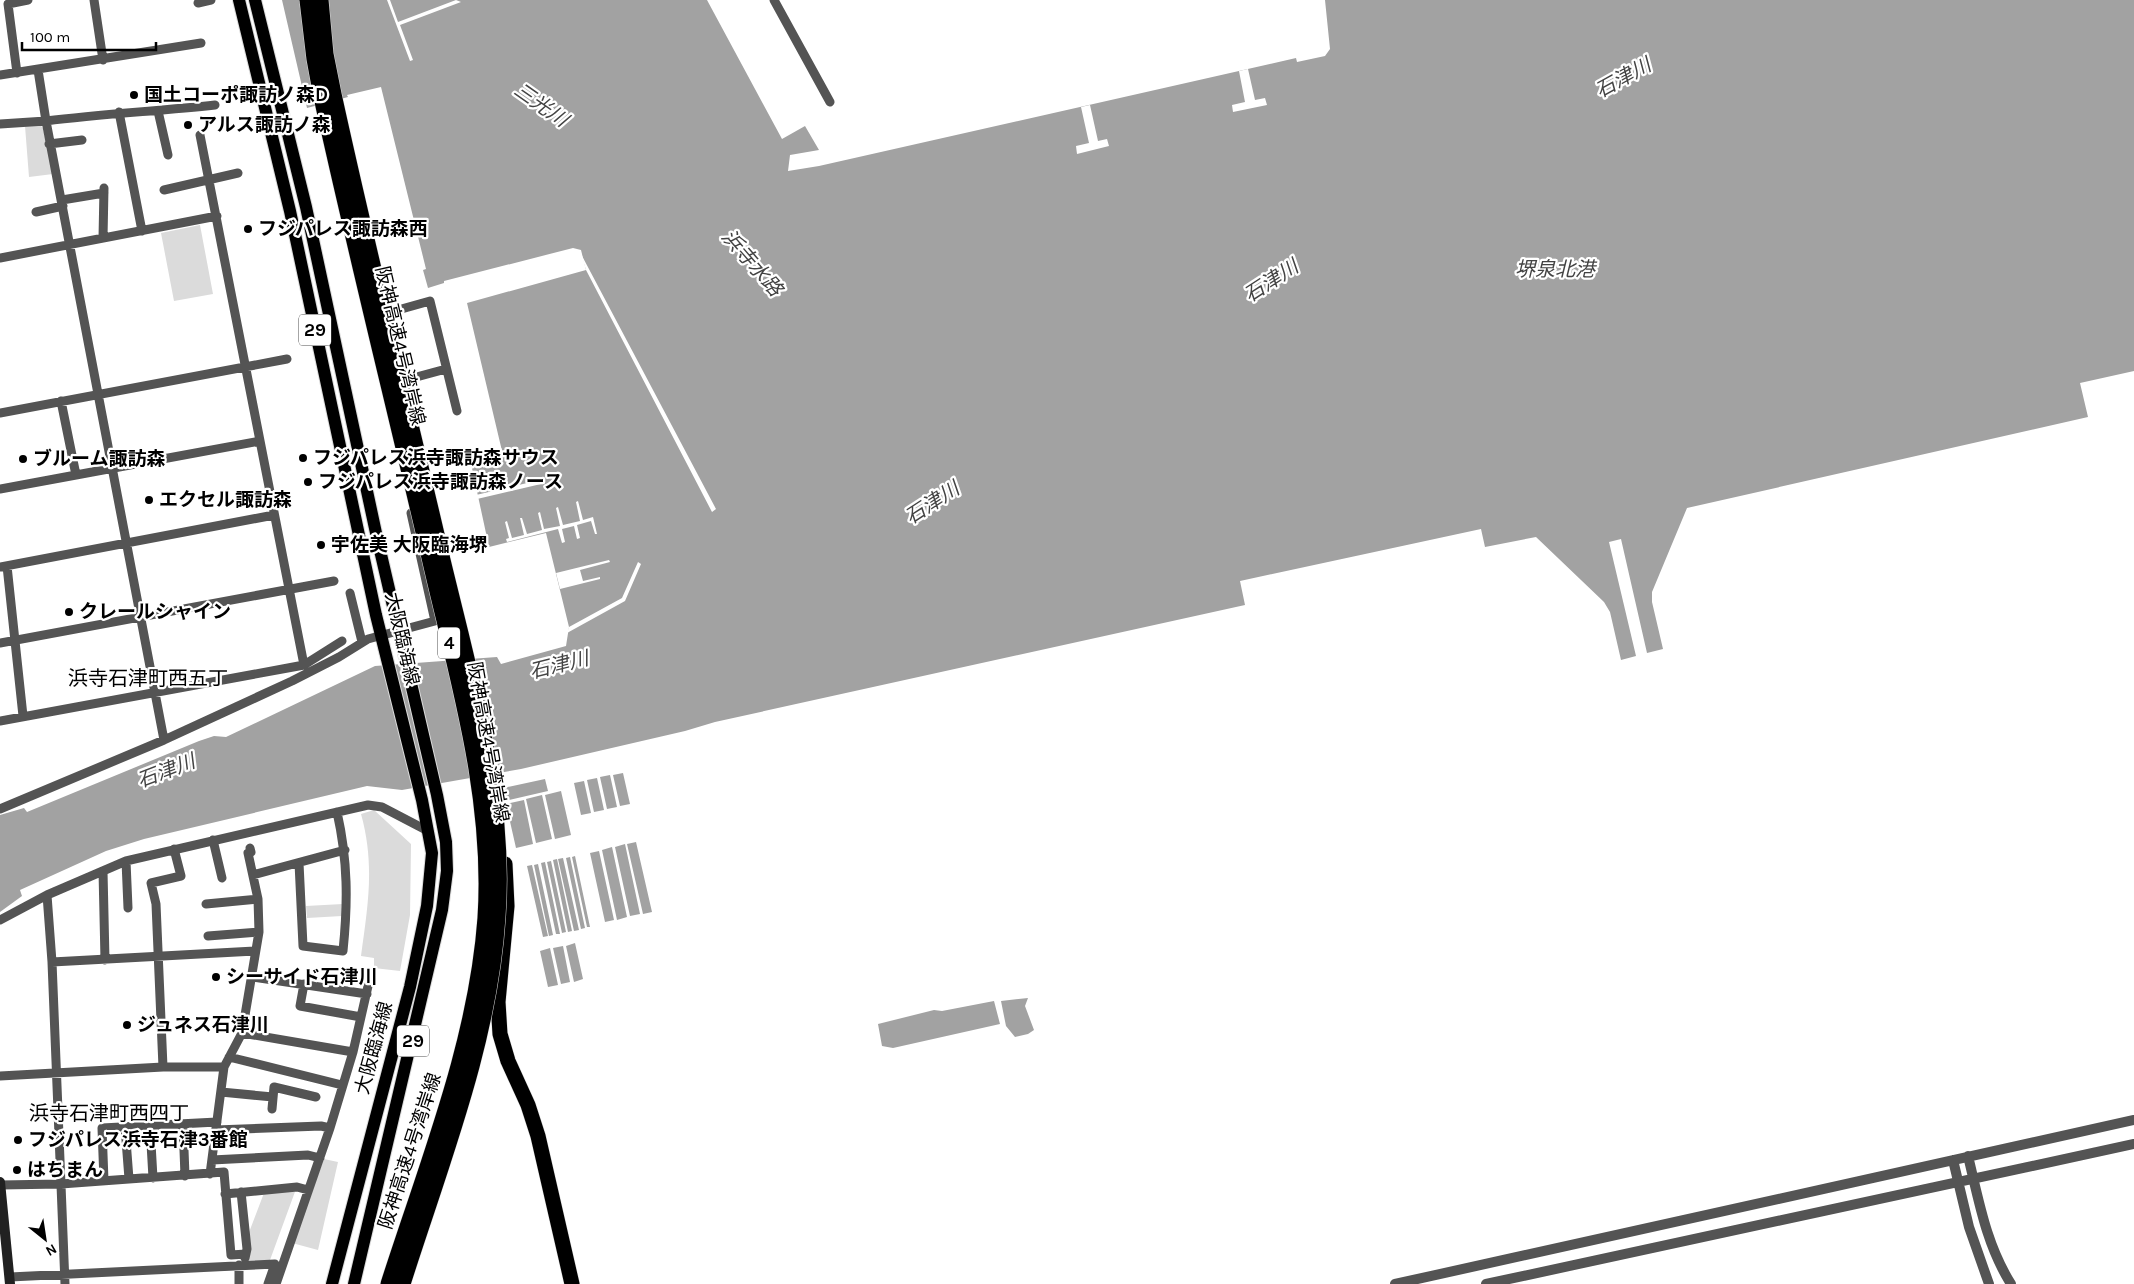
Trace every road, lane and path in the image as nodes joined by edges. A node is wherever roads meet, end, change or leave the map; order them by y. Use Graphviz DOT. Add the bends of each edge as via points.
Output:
graph roads {
  1 [pos="28,0"];
  2 [pos="94,0"];
  3 [pos="211,0"];
  4 [pos="239,0"];
  5 [pos="256,0"];
  6 [pos="308,0"];
  7 [pos="320,0"];
  8 [pos="774,0"];
  9 [pos="198,4"];
  10 [pos="200,43"];
  11 [pos="102,60"];
  12 [pos="38,70"];
  13 [pos="17,72"];
  14 [pos="0,75"];
  15 [pos="830,102"];
  16 [pos="215,105"];
  17 [pos="119,112"];
  18 [pos="158,112"];
  19 [pos="46,120"];
  20 [pos="0,124"];
  21 [pos="200,135"];
  22 [pos="82,140"];
  23 [pos="49,144"];
  24 [pos="168,155"];
  25 [pos="238,173"];
  26 [pos="210,180"];
  27 [pos="164,190"];
  28 [pos="62,203"];
  29 [pos="36,212"];
  30 [pos="217,216"];
  31 [pos="142,231"];
  32 [pos="103,238"];
  33 [pos="71,244"];
  34 [pos="0,258"];
  35 [pos="287,359"];
  36 [pos="245,367"];
  37 [pos="446,369"];
  38 [pos="381,386"];
  39 [pos="98,394"];
  40 [pos="61,401"];
  41 [pos="457,411"];
  42 [pos="0,413"];
  43 [pos="260,441"];
  44 [pos="112,469"];
  45 [pos="76,475"];
  46 [pos="0,489"];
  47 [pos="274,515"];
  48 [pos="126,543"];
  49 [pos="3,566"];
  50 [pos="334,581"];
  51 [pos="288,589"];
  52 [pos="350,592"];
  53 [pos="140,618"];
  54 [pos="399,632"];
  55 [pos="381,636"];
  56 [pos="16,640"];
  57 [pos="342,641"];
  58 [pos="362,642"];
  59 [pos="0,643"];
  60 [pos="304,665"];
  61 [pos="155,693"];
  62 [pos="23,716"];
  63 [pos="0,721"];
  64 [pos="164,740"];
  65 [pos="492,780"];
  66 [pos="0,810"];
  67 [pos="337,812"];
  68 [pos="428,831"];
  69 [pos="213,840"];
  70 [pos="250,848"];
  71 [pos="174,849"];
  72 [pos="345,850"];
  73 [pos="126,861"];
  74 [pos="299,863"];
  75 [pos="103,872"];
  76 [pos="253,876"];
  77 [pos="222,878"];
  78 [pos="47,895"];
  79 [pos="258,899"];
  80 [pos="206,904"];
  81 [pos="128,908"];
  82 [pos="0,920"];
  83 [pos="259,932"];
  84 [pos="208,936"];
  85 [pos="255,951"];
  86 [pos="157,958"];
  87 [pos="105,960"];
  88 [pos="52,962"];
  89 [pos="371,972"];
  90 [pos="252,977"];
  91 [pos="304,984"];
  92 [pos="367,994"];
  93 [pos="361,1016"];
  94 [pos="242,1033"];
  95 [pos="353,1052"];
  96 [pos="229,1057"];
  97 [pos="163,1067"];
  98 [pos="224,1067"];
  99 [pos="55,1073"];
  100 [pos="0,1076"];
  101 [pos="342,1085"];
  102 [pos="221,1092"];
  103 [pos="273,1097"];
  104 [pos="316,1097"];
  105 [pos="272,1110"];
  106 [pos="2134,1120"];
  107 [pos="183,1124"];
  108 [pos="150,1126"];
  109 [pos="217,1126"];
  110 [pos="125,1127"];
  111 [pos="330,1128"];
  112 [pos="2134,1144"];
  113 [pos="1968,1156"];
  114 [pos="320,1158"];
  115 [pos="212,1160"];
  116 [pos="1953,1160"];
  117 [pos="210,1174"];
  118 [pos="185,1176"];
  119 [pos="153,1178"];
  120 [pos="128,1180"];
  121 [pos="1974,1180"];
  122 [pos="104,1181"];
  123 [pos="1959,1183"];
  124 [pos="0,1184"];
  125 [pos="61,1184"];
  126 [pos="308,1190"];
  127 [pos="241,1192"];
  128 [pos="225,1194"];
  129 [pos="246,1254"];
  130 [pos="241,1265"];
  131 [pos="65,1274"];
  132 [pos="10,1280"];
  133 [pos="356,1283"];
  134 [pos="65,1284"];
  135 [pos="239,1284"];
  136 [pos="268,1284"];
  137 [pos="276,1284"];
  138 [pos="332,1284"];
  139 [pos="387,1284"];
  140 [pos="403,1284"];
  141 [pos="572,1284"];
  142 [pos="1395,1284"];
  143 [pos="1486,1284"];
  144 [pos="1990,1284"];
  145 [pos="2011,1284"];
  1 -- 13 [label="street" via="8,4"];
  2 -- 11 [label="street"];
  3 -- 9 [label="street"];
  4 -- 55 [label="main road, 大阪臨海線 / 29" via="290,212"];
  5 -- 54 [label="main road, 大阪臨海線 / 29" via="306,207"];
  6 -- 139 [label="highway, 阪神高速4号湾岸線 / 4, bridge" via="323,105 458,680 484,825 485,917 480,966 460,1058"];
  7 -- 65 [label="highway, 阪神高速4号湾岸線 / 4, bridge" via="334,94"];
  8 -- 15 [label="street"];
  10 -- 11 [label="street"];
  11 -- 12 [label="street"];
  12 -- 13 [label="street"];
  12 -- 19 [label="street"];
  13 -- 14 [label="street"];
  16 -- 18 [label="street"];
  17 -- 18 [label="street"];
  17 -- 19 [label="street"];
  17 -- 31 [label="street"];
  18 -- 24 [label="street"];
  19 -- 20 [label="street"];
  19 -- 23 [label="street"];
  21 -- 26 [label="street"];
  22 -- 23 [label="street"];
  23 -- 28 [label="street"];
  25 -- 26 [label="street"];
  26 -- 27 [label="street"];
  26 -- 30 [label="street"];
  28 -- 29 [label="street"];
  28 -- 32 [label="street" via="104,191"];
  28 -- 33 [label="street"];
  30 -- 31 [label="street"];
  30 -- 36 [label="street"];
  31 -- 32 [label="street"];
  32 -- 33 [label="street"];
  33 -- 34 [label="street"];
  33 -- 39 [label="street"];
  35 -- 36 [label="street"];
  36 -- 39 [label="street"];
  36 -- 43 [label="street"];
  37 -- 38 [label="street"];
  37 -- 38 [label="street" via="430,301 365,319"];
  37 -- 41 [label="street"];
  38 -- 54 [label="street" via="435,621"];
  39 -- 40 [label="street"];
  39 -- 44 [label="street"];
  40 -- 42 [label="street"];
  40 -- 45 [label="street"];
  43 -- 44 [label="street"];
  43 -- 47 [label="street"];
  44 -- 45 [label="street"];
  44 -- 48 [label="street"];
  45 -- 46 [label="street"];
  47 -- 48 [label="street"];
  47 -- 51 [label="street"];
  48 -- 49 [label="street"];
  48 -- 53 [label="street"];
  49 -- 56 [label="street"];
  50 -- 51 [label="street"];
  51 -- 53 [label="street"];
  51 -- 60 [label="street"];
  52 -- 58 [label="street"];
  53 -- 56 [label="street"];
  53 -- 61 [label="street"];
  54 -- 55 [label="street"];
  54 -- 133 [label="main road, 大阪臨海線 / 29" via="437,795 446,842 447,870 442,910"];
  55 -- 58 [label="street"];
  55 -- 68 [label="main road, 大阪臨海線 / 29"];
  56 -- 59 [label="street"];
  56 -- 62 [label="street"];
  57 -- 60 [label="street"];
  58 -- 64 [label="street" via="339,658"];
  60 -- 61 [label="street"];
  61 -- 62 [label="street"];
  61 -- 64 [label="street"];
  62 -- 63 [label="street"];
  64 -- 66 [label="street"];
  65 -- 140 [label="highway, 阪神高速4号湾岸線 / 4, bridge" via="500,870 493,965 474,1059"];
  65 -- 141 [label="highway, bridge" via="506,880 506,934 498,1002 500,1034 538,1136"];
  67 -- 68 [label="street" via="368,805 382,807"];
  67 -- 69 [label="street"];
  67 -- 72 [label="street"];
  68 -- 138 [label="main road, 大阪臨海線 / 29" via="432,853 427,906 416,960"];
  69 -- 71 [label="street"];
  69 -- 77 [label="street"];
  70 -- 76 [label="street" via="248,853"];
  71 -- 73 [label="street"];
  71 -- 86 [label="street" via="182,876 151,882 156,904"];
  72 -- 74 [label="street"];
  72 -- 74 [label="street" via="348,907 343,951 303,946"];
  73 -- 75 [label="street"];
  73 -- 81 [label="street"];
  74 -- 76 [label="street"];
  75 -- 78 [label="street"];
  75 -- 87 [label="street"];
  76 -- 79 [label="street"];
  78 -- 82 [label="street"];
  78 -- 88 [label="street"];
  79 -- 80 [label="street"];
  79 -- 83 [label="street"];
  83 -- 84 [label="street"];
  83 -- 85 [label="street"];
  85 -- 86 [label="street"];
  85 -- 90 [label="street"];
  86 -- 87 [label="street"];
  86 -- 97 [label="street"];
  87 -- 88 [label="street"];
  88 -- 99 [label="street"];
  89 -- 92 [label="street"];
  90 -- 91 [label="street"];
  90 -- 94 [label="street"];
  91 -- 92 [label="street"];
  91 -- 93 [label="street" via="300,1006"];
  92 -- 93 [label="street"];
  93 -- 95 [label="street"];
  94 -- 95 [label="street"];
  94 -- 96 [label="street"];
  95 -- 101 [label="street"];
  96 -- 98 [label="street"];
  96 -- 101 [label="street"];
  97 -- 98 [label="street"];
  97 -- 99 [label="street"];
  98 -- 102 [label="street"];
  99 -- 100 [label="street"];
  99 -- 125 [label="street"];
  101 -- 111 [label="street"];
  102 -- 103 [label="street"];
  102 -- 109 [label="street"];
  103 -- 104 [label="street" via="274,1087"];
  103 -- 105 [label="street"];
  106 -- 113 [label="street"];
  107 -- 108 [label="street"];
  107 -- 109 [label="street"];
  107 -- 118 [label="street"];
  108 -- 110 [label="street"];
  108 -- 119 [label="street"];
  109 -- 111 [label="street"];
  109 -- 115 [label="street"];
  110 -- 120 [label="street"];
  110 -- 122 [label="street" via="102,1128"];
  111 -- 114 [label="street"];
  112 -- 121 [label="street"];
  113 -- 116 [label="street"];
  113 -- 121 [label="street"];
  114 -- 115 [label="street" via="308,1155"];
  114 -- 126 [label="street"];
  115 -- 117 [label="street"];
  116 -- 123 [label="street"];
  116 -- 142 [label="street"];
  117 -- 118 [label="street"];
  117 -- 128 [label="street" via="224,1172"];
  118 -- 119 [label="street"];
  119 -- 120 [label="street"];
  120 -- 122 [label="street"];
  121 -- 123 [label="street"];
  121 -- 145 [label="street" via="1984,1229"];
  122 -- 125 [label="street"];
  123 -- 143 [label="street"];
  123 -- 144 [label="street" via="1969,1228"];
  124 -- 125 [label="street"];
  124 -- 132 [label="main road"];
  125 -- 131 [label="street"];
  126 -- 127 [label="street" via="297,1187"];
  126 -- 137 [label="street"];
  127 -- 128 [label="street"];
  127 -- 129 [label="street"];
  128 -- 129 [label="street" via="231,1255"];
  129 -- 130 [label="street"];
  130 -- 131 [label="street"];
  130 -- 135 [label="street"];
  130 -- 136 [label="street" via="275,1264"];
  131 -- 132 [label="street"];
  131 -- 134 [label="street"];
}
